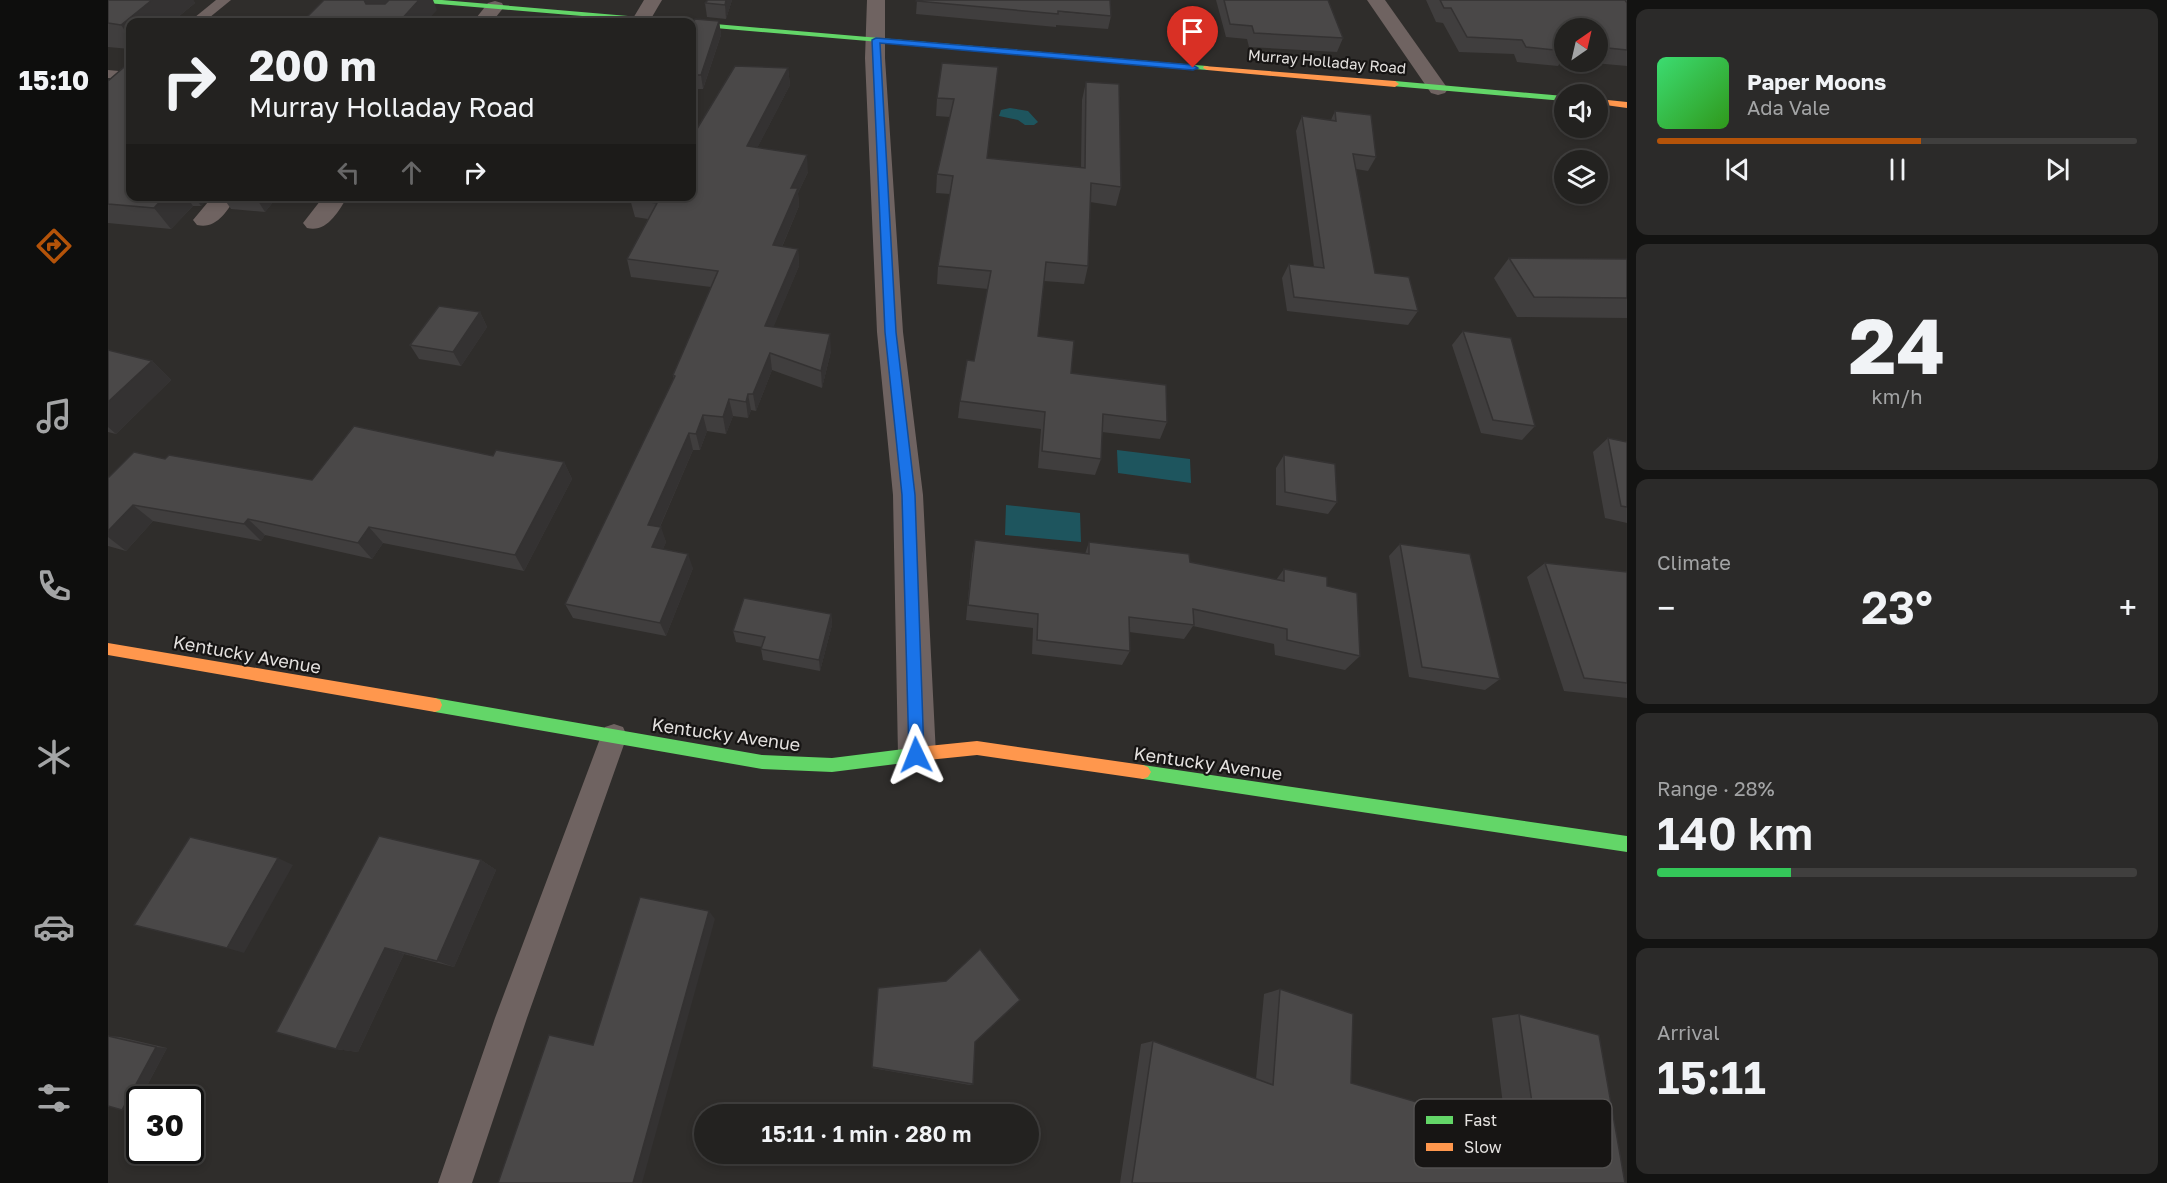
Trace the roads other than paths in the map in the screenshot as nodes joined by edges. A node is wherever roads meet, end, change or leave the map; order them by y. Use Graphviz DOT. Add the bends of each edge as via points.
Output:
graph roads {
  1 [pos="224,0"];
  2 [pos="653,0"];
  3 [pos="876,0"];
  4 [pos="1376,0"];
  5 [pos="406,2"];
  6 [pos="498,4"];
  7 [pos="201,18"];
  8 [pos="486,18"];
  9 [pos="624,18"];
  10 [pos="643,18"];
  11 [pos="696,24"];
  12 [pos="876,40"];
  13 [pos="1438,89"];
  14 [pos="1554,98"];
  15 [pos="1608,103"];
  16 [pos="1627,105"];
  17 [pos="222,201"];
  18 [pos="333,201"];
  19 [pos="205,220"];
  20 [pos="315,223"];
  21 [pos="108,649"];
  22 [pos="614,736"];
  23 [pos="916,755"];
  24 [pos="1627,844"];
  25 [pos="455,1183"];
  1 -- 7 [label="lane"];
  2 -- 10 [label="street"];
  3 -- 12 [label="street"];
  4 -- 13 [label="street"];
  5 -- 6 [label="street"];
  6 -- 8 [label="street"];
  6 -- 9 [label="street"];
  11 -- 12 [label="street, Murray Holladay Road"];
  12 -- 13 [label="street, Murray Holladay Road"];
  12 -- 23 [label="street" via="890,332 908,495"];
  13 -- 14 [label="street, Murray Holladay Road"];
  15 -- 16 [label="street"];
  17 -- 19 [label="street"];
  18 -- 20 [label="street"];
  21 -- 22 [label="street, Kentucky Avenue"];
  22 -- 23 [label="street, Kentucky Avenue" via="762,762 806,765 841,765"];
  22 -- 25 [label="lane"];
  23 -- 24 [label="street, Kentucky Avenue" via="976,748"];
}
